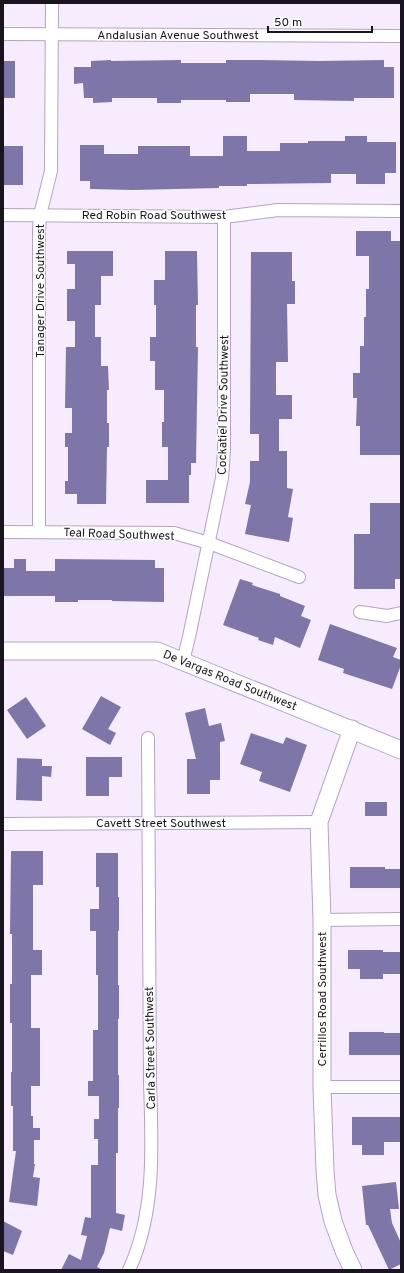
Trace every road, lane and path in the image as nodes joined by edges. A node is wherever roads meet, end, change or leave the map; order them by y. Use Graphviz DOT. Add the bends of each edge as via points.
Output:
graph roads {
  1 [pos="52,3"];
  2 [pos="3,34"];
  3 [pos="52,35"];
  4 [pos="401,36"];
  5 [pos="401,211"];
  6 [pos="3,215"];
  7 [pos="40,215"];
  8 [pos="224,217"];
  9 [pos="3,532"];
  10 [pos="39,532"];
  11 [pos="209,543"];
  12 [pos="299,577"];
  13 [pos="360,612"];
  14 [pos="401,613"];
  15 [pos="3,651"];
  16 [pos="183,661"];
  17 [pos="352,729"];
  18 [pos="148,738"];
  19 [pos="401,750"];
  20 [pos="319,822"];
  21 [pos="3,824"];
  22 [pos="149,824"];
  23 [pos="401,919"];
  24 [pos="322,920"];
  25 [pos="322,1087"];
  26 [pos="401,1087"];
  27 [pos="129,1270"];
  28 [pos="353,1270"];
  1 -- 3 [label="street, Tanager Drive Southwest"];
  2 -- 3 [label="street, Andalusian Avenue Southwest"];
  3 -- 4 [label="street, Andalusian Avenue Southwest"];
  3 -- 7 [label="street, Tanager Drive Southwest" via="51,171"];
  5 -- 8 [label="street, Red Robin Road Southwest" via="278,210"];
  6 -- 7 [label="street, Red Robin Road Southwest"];
  7 -- 8 [label="street, Red Robin Road Southwest"];
  7 -- 10 [label="street, Tanager Drive Southwest"];
  8 -- 11 [label="street, Cockatiel Drive Southwest" via="224,451 222,478"];
  9 -- 10 [label="street, Teal Road Southwest"];
  10 -- 11 [label="street, Teal Road Southwest" via="174,533"];
  11 -- 12 [label="street, Teal Road Southwest"];
  11 -- 16 [label="street, Cockatiel Drive Southwest"];
  13 -- 14 [label="street" via="387,616"];
  15 -- 16 [label="street, De Vargas Road Southwest" via="158,651"];
  16 -- 17 [label="street, De Vargas Road Southwest"];
  17 -- 19 [label="street, De Vargas Road Southwest"];
  17 -- 20 [label="street, Cerrillos Road Southwest"];
  18 -- 22 [label="street, Carla Street Southwest"];
  20 -- 22 [label="street, Cavett Street Southwest"];
  20 -- 24 [label="street, Cerrillos Road Southwest"];
  21 -- 22 [label="street, Cavett Street Southwest"];
  22 -- 27 [label="street, Carla Street Southwest" via="151,1175 144,1228"];
  23 -- 24 [label="street"];
  24 -- 25 [label="street, Cerrillos Road Southwest"];
  25 -- 26 [label="street"];
  25 -- 28 [label="street, Cerrillos Road Southwest" via="327,1195 333,1221"];
}
